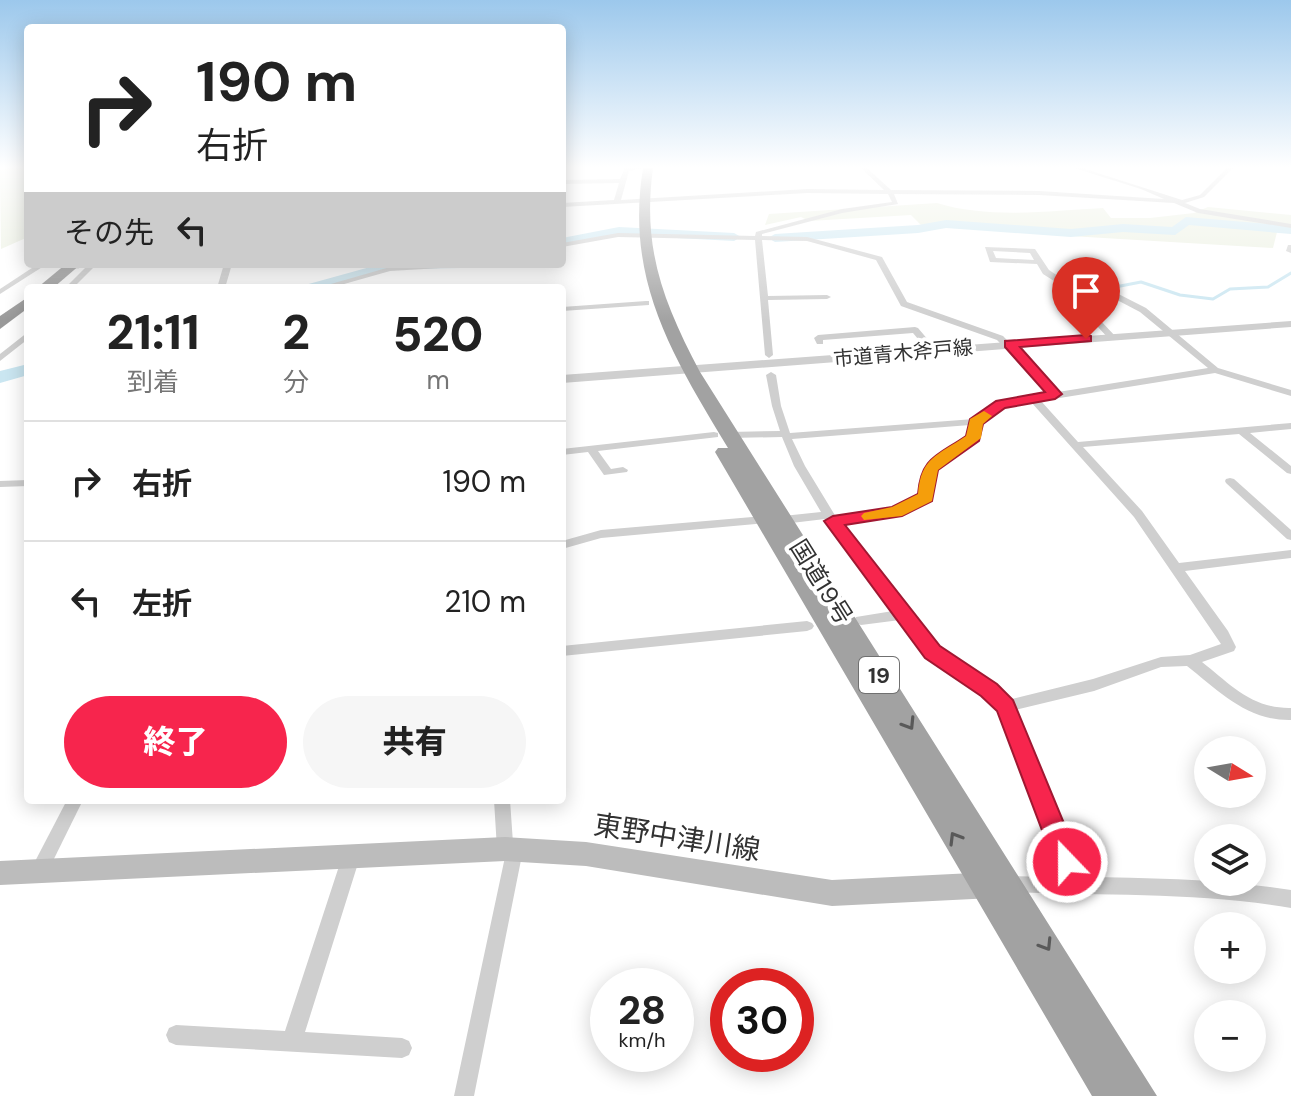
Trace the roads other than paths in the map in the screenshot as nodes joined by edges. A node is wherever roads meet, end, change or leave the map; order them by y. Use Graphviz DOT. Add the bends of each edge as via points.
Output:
graph roads {
  1 [pos="638,219"];
  2 [pos="639,219"];
  3 [pos="803,219"];
  4 [pos="1247,219"];
  5 [pos="1291,226"];
  6 [pos="637,233"];
  7 [pos="758,240"];
  8 [pos="566,244"];
  9 [pos="1039,262"];
  10 [pos="38,268"];
  11 [pos="55,268"];
  12 [pos="69,268"];
  13 [pos="90,268"];
  14 [pos="407,268"];
  15 [pos="1058,281"];
  16 [pos="35,284"];
  17 [pos="49,284"];
  18 [pos="73,284"];
  19 [pos="336,284"];
  20 [pos="0,292"];
  21 [pos="1106,292"];
  22 [pos="24,293"];
  23 [pos="827,297"];
  24 [pos="765,298"];
  25 [pos="1087,298"];
  26 [pos="646,303"];
  27 [pos="24,304"];
  28 [pos="566,309"];
  29 [pos="0,312"];
  30 [pos="0,324"];
  31 [pos="1291,324"];
  32 [pos="1170,332"];
  33 [pos="1112,337"];
  34 [pos="24,338"];
  35 [pos="820,342"];
  36 [pos="1009,344"];
  37 [pos="932,350"];
  38 [pos="769,355"];
  39 [pos="0,358"];
  40 [pos="685,370"];
  41 [pos="1215,370"];
  42 [pos="771,375"];
  43 [pos="566,379"];
  44 [pos="1291,393"];
  45 [pos="1055,394"];
  46 [pos="1034,399"];
  47 [pos="976,422"];
  48 [pos="1291,426"];
  49 [pos="1242,431"];
  50 [pos="721,435"];
  51 [pos="785,435"];
  52 [pos="1075,445"];
  53 [pos="591,449"];
  54 [pos="566,452"];
  55 [pos="623,470"];
  56 [pos="1291,471"];
  57 [pos="1230,481"];
  58 [pos="24,483"];
  59 [pos="0,484"];
  60 [pos="831,518"];
  61 [pos="773,520"];
  62 [pos="1291,536"];
  63 [pos="566,544"];
  64 [pos="1291,554"];
  65 [pos="1175,568"];
  66 [pos="904,615"];
  67 [pos="861,620"];
  68 [pos="807,626"];
  69 [pos="566,651"];
  70 [pos="1190,660"];
  71 [pos="1006,706"];
  72 [pos="1291,714"];
  73 [pos="73,804"];
  74 [pos="503,804"];
  75 [pos="510,850"];
  76 [pos="351,857"];
  77 [pos="39,871"];
  78 [pos="0,873"];
  79 [pos="996,884"];
  80 [pos="1077,887"];
  81 [pos="1291,899"];
  82 [pos="176,1035"];
  83 [pos="292,1042"];
  84 [pos="402,1048"];
  85 [pos="464,1096"];
  86 [pos="1112,1096"];
  87 [pos="1140,1096"];
  1 -- 6 [label="highway, 国道19号 / 19"];
  2 -- 6 [label="highway, 国道19号 / 19"];
  3 -- 7 [label="street" via="758,233"];
  4 -- 5 [label="street"];
  6 -- 26 [label="highway, 国道19号 / 19"];
  6 -- 40 [label="highway, 国道19号 / 19"];
  7 -- 8 [label="street" via="618,235"];
  7 -- 24 [label="street"];
  7 -- 36 [label="street" via="807,239 879,259 904,304 986,330"];
  9 -- 9 [label="street" via="1032,251 988,249 993,260"];
  9 -- 15 [label="street"];
  10 -- 20 [label="street"];
  11 -- 16 [label="highway"];
  12 -- 17 [label="highway"];
  13 -- 18 [label="street"];
  14 -- 19 [label="street"];
  15 -- 21 [label="street" via="1080,278"];
  15 -- 25 [label="street"];
  21 -- 25 [label="street"];
  21 -- 32 [label="street" via="1143,310"];
  22 -- 29 [label="highway"];
  23 -- 24 [label="street"];
  24 -- 38 [label="street"];
  25 -- 33 [label="street" via="1078,301"];
  26 -- 28 [label="street"];
  26 -- 40 [label="highway, 国道19号 / 19" via="661,342"];
  27 -- 30 [label="highway"];
  31 -- 32 [label="street, 市道青木斧戸線"];
  32 -- 33 [label="street, 市道青木斧戸線"];
  32 -- 41 [label="street"];
  33 -- 36 [label="street, 市道青木斧戸線"];
  34 -- 39 [label="street"];
  35 -- 37 [label="street" via="818,338 915,330"];
  36 -- 37 [label="street, 市道青木斧戸線"];
  36 -- 45 [label="street"];
  37 -- 40 [label="street, 市道青木斧戸線"];
  40 -- 43 [label="street, 市道青木斧戸線"];
  40 -- 50 [label="highway, 国道19号 / 19"];
  41 -- 44 [label="street"];
  41 -- 45 [label="street"];
  42 -- 51 [label="street"];
  45 -- 46 [label="street"];
  46 -- 47 [label="street" via="1001,405"];
  46 -- 52 [label="street"];
  47 -- 51 [label="street"];
  47 -- 60 [label="street" via="973,438 932,467 926,497 896,512"];
  48 -- 49 [label="street"];
  49 -- 52 [label="street"];
  49 -- 56 [label="street"];
  50 -- 51 [label="street"];
  50 -- 53 [label="street"];
  50 -- 61 [label="highway, 国道19号 / 19"];
  51 -- 60 [label="street"];
  52 -- 65 [label="street" via="1138,514"];
  53 -- 54 [label="street"];
  53 -- 55 [label="street" via="608,473"];
  57 -- 62 [label="street"];
  58 -- 59 [label="street"];
  60 -- 61 [label="street"];
  60 -- 66 [label="street"];
  61 -- 63 [label="street" via="601,534"];
  61 -- 79 [label="highway, 国道19号 / 19"];
  64 -- 65 [label="street"];
  65 -- 70 [label="street" via="1229,647"];
  66 -- 67 [label="street"];
  66 -- 71 [label="street" via="933,652"];
  68 -- 69 [label="street"];
  70 -- 71 [label="street" via="1161,662"];
  70 -- 72 [label="street" via="1254,709"];
  71 -- 80 [label="street"];
  73 -- 77 [label="street"];
  74 -- 75 [label="street"];
  75 -- 76 [label="main road, 東野中津川線"];
  75 -- 79 [label="main road, 東野中津川線" via="586,854 832,893"];
  75 -- 85 [label="street"];
  76 -- 77 [label="main road, 東野中津川線"];
  76 -- 83 [label="street"];
  77 -- 78 [label="main road, 東野中津川線"];
  79 -- 80 [label="street"];
  79 -- 86 [label="highway, 国道19号 / 19"];
  79 -- 87 [label="highway, 国道19号 / 19, one-way"];
  80 -- 81 [label="street" via="1204,886"];
  82 -- 83 [label="street"];
  83 -- 84 [label="street"];
}
